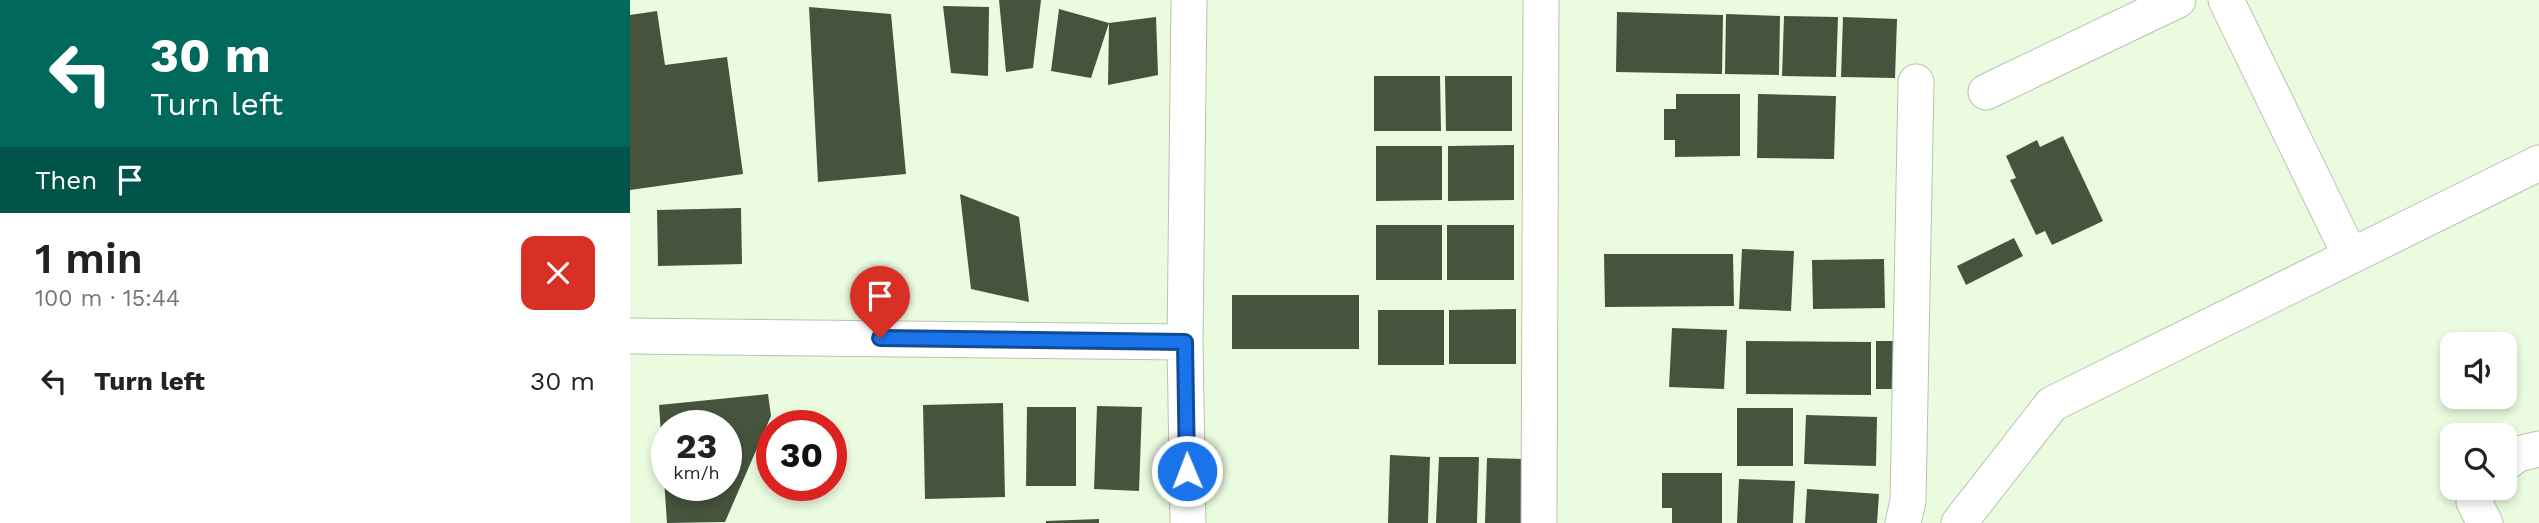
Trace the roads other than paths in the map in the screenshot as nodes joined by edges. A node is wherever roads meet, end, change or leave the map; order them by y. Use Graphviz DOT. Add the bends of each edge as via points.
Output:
graph roads {
  1 [pos="1189,0"];
  2 [pos="1541,0"];
  3 [pos="2178,0"];
  4 [pos="2226,0"];
  5 [pos="1916,82"];
  6 [pos="1986,92"];
  7 [pos="2539,163"];
  8 [pos="2350,255"];
  9 [pos="630,336"];
  10 [pos="1185,342"];
  11 [pos="2539,449"];
  12 [pos="2517,455"];
  13 [pos="2475,500"];
  14 [pos="1188,523"];
  15 [pos="1539,523"];
  16 [pos="1903,523"];
  17 [pos="1959,523"];
  18 [pos="2485,523"];
  1 -- 10 [label="street"];
  2 -- 15 [label="street"];
  3 -- 6 [label="street"];
  4 -- 8 [label="street"];
  5 -- 16 [label="street" via="1908,501"];
  7 -- 8 [label="street"];
  8 -- 17 [label="street" via="2052,404"];
  9 -- 10 [label="street"];
  10 -- 14 [label="street"];
  11 -- 12 [label="street"];
  13 -- 18 [label="street"];
}
